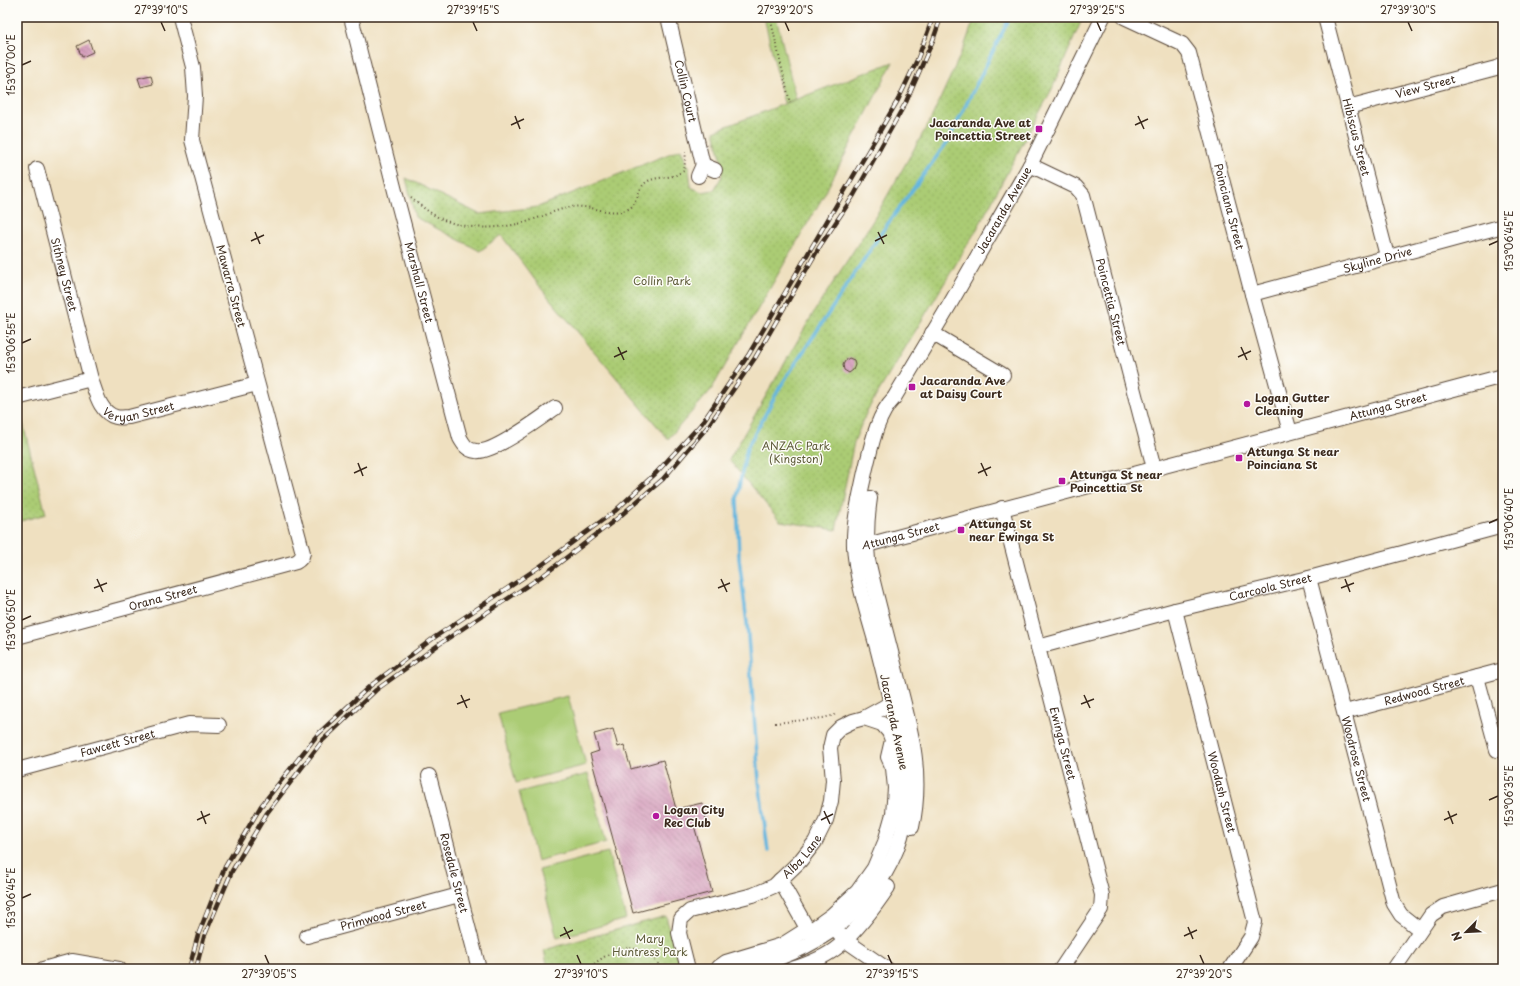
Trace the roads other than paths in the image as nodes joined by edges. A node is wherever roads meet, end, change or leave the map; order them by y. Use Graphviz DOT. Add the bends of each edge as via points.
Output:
graph roads {
  1 [pos="180,17"];
  2 [pos="351,17"];
  3 [pos="668,17"];
  4 [pos="1103,17"];
  5 [pos="1124,17"];
  6 [pos="1325,17"];
  7 [pos="1503,65"];
  8 [pos="1348,107"];
  9 [pos="1030,165"];
  10 [pos="37,169"];
  11 [pos="705,170"];
  12 [pos="1503,226"];
  13 [pos="1387,256"];
  14 [pos="1252,294"];
  15 [pos="932,333"];
  16 [pos="1003,375"];
  17 [pos="1503,376"];
  18 [pos="91,379"];
  19 [pos="257,384"];
  20 [pos="17,398"];
  21 [pos="555,408"];
  22 [pos="1290,432"];
  23 [pos="1154,468"];
  24 [pos="1002,508"];
  25 [pos="1503,526"];
  26 [pos="860,545"];
  27 [pos="303,553"];
  28 [pos="1309,578"];
  29 [pos="1175,610"];
  30 [pos="17,637"];
  31 [pos="888,638"];
  32 [pos="1038,647"];
  33 [pos="1503,670"];
  34 [pos="1478,677"];
  35 [pos="891,702"];
  36 [pos="1345,712"];
  37 [pos="864,718"];
  38 [pos="220,725"];
  39 [pos="895,740"];
  40 [pos="1497,750"];
  41 [pos="17,770"];
  42 [pos="429,776"];
  43 [pos="780,880"];
  44 [pos="1503,890"];
  45 [pos="459,895"];
  46 [pos="835,929"];
  47 [pos="808,930"];
  48 [pos="1420,930"];
  49 [pos="307,936"];
  50 [pos="844,940"];
  51 [pos="43,969"];
  52 [pos="119,969"];
  53 [pos="479,969"];
  54 [pos="688,969"];
  55 [pos="718,969"];
  56 [pos="740,969"];
  57 [pos="792,969"];
  58 [pos="887,969"];
  59 [pos="1060,969"];
  60 [pos="1230,969"];
  61 [pos="1394,969"];
  1 -- 19 [label="street, Mawarra Street" via="193,67 195,96 192,140"];
  2 -- 21 [label="street, Marshall Street" via="460,438 466,448 477,452 487,450 532,425"];
  3 -- 11 [label="street, Collin Court"];
  4 -- 9 [label="street, Jacaranda Avenue"];
  5 -- 14 [label="street, Poinciana Street" via="1182,44 1189,53"];
  6 -- 8 [label="street, Hibiscus Street"];
  7 -- 8 [label="street, View Street"];
  8 -- 13 [label="street, Hibiscus Street"];
  9 -- 15 [label="street, Jacaranda Avenue"];
  9 -- 23 [label="street, Poincettia Street" via="1076,187 1082,195"];
  10 -- 18 [label="street, Sithney Street"];
  12 -- 13 [label="street, Skyline Drive"];
  13 -- 14 [label="street, Skyline Drive"];
  14 -- 22 [label="street, Poinciana Street"];
  15 -- 16 [label="street"];
  15 -- 26 [label="street, Jacaranda Avenue" via="888,404 869,455 856,525"];
  17 -- 22 [label="street, Attunga Street"];
  18 -- 19 [label="street, Veryan Street" via="100,403 106,412 116,417 129,417"];
  18 -- 20 [label="street"];
  19 -- 27 [label="street, Mawarra Street"];
  22 -- 23 [label="street, Attunga Street"];
  23 -- 24 [label="street, Attunga Street"];
  24 -- 26 [label="street, Attunga Street"];
  24 -- 32 [label="street, Ewinga Street"];
  25 -- 28 [label="street, Carcoola Street"];
  26 -- 31 [label="street, Jacaranda Avenue"];
  26 -- 35 [label="street, Jacaranda Avenue" via="858,572"];
  27 -- 30 [label="street, Orana Street" via="296,562"];
  28 -- 29 [label="street, Carcoola Street"];
  28 -- 36 [label="street, Woodrose Street"];
  29 -- 32 [label="street, Carcoola Street"];
  29 -- 60 [label="street, Woodash Street" via="1255,922 1251,937"];
  31 -- 35 [label="street" via="886,658 894,685"];
  31 -- 50 [label="street, Jacaranda Avenue" via="913,738 917,774 916,804 899,867 872,910"];
  32 -- 59 [label="street, Ewinga Street" via="1102,895 1101,909"];
  33 -- 34 [label="street, Redwood Street"];
  34 -- 36 [label="street, Redwood Street"];
  34 -- 40 [label="street"];
  35 -- 37 [label="street, Alba Lane"];
  35 -- 39 [label="street, Jacaranda Avenue"];
  36 -- 48 [label="street, Woodrose Street" via="1394,904 1401,915"];
  37 -- 39 [label="street" via="882,724"];
  37 -- 43 [label="street, Alba Lane" via="841,727 833,735 830,748 833,780 826,820 815,842"];
  38 -- 41 [label="street, Fawcett Street" via="190,724"];
  39 -- 46 [label="street, Jacaranda Avenue" via="905,771 907,796 897,847 886,872 869,897"];
  39 -- 47 [label="street" via="888,757 894,775 893,814 877,862 857,892 832,915"];
  42 -- 45 [label="street, Rosedale Street"];
  43 -- 47 [label="street"];
  43 -- 54 [label="street, Alba Lane" via="774,886 753,895 690,911 681,919 679,933"];
  44 -- 48 [label="street" via="1443,907 1432,915"];
  45 -- 49 [label="street, Primwood Street"];
  45 -- 53 [label="street, Rosedale Street"];
  46 -- 50 [label="street"];
  46 -- 56 [label="street, Jacaranda Avenue" via="779,958"];
  47 -- 55 [label="street" via="782,945 726,962"];
  48 -- 61 [label="street"];
  50 -- 57 [label="street, Jacaranda Avenue" via="830,952"];
  50 -- 58 [label="street"];
  51 -- 52 [label="street" via="72,961"];
}
